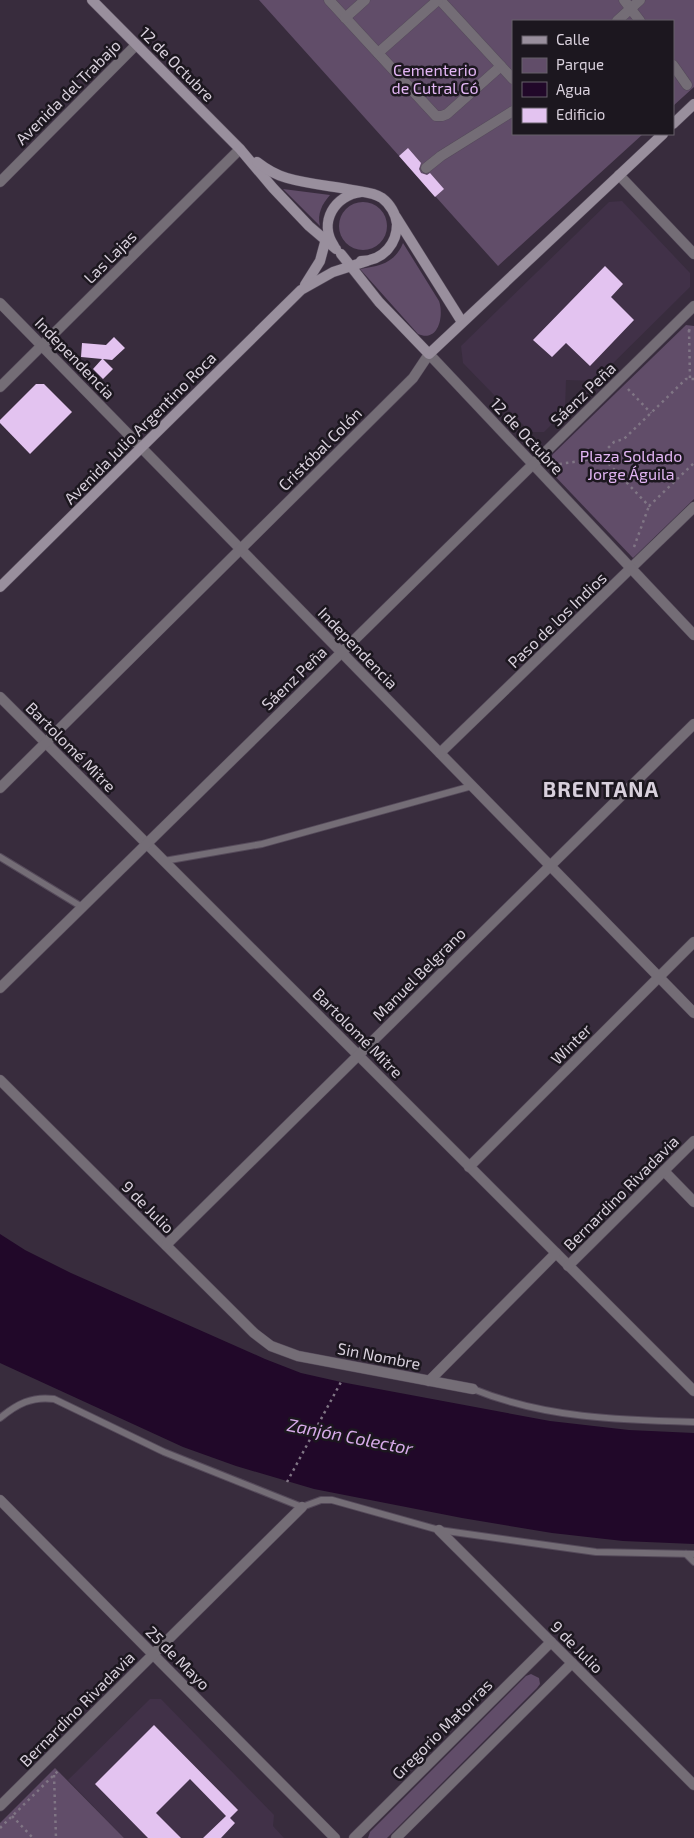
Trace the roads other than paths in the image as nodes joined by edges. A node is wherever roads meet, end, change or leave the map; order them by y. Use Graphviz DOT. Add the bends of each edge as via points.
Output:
graph roads {
  1 [pos="92,0"];
  2 [pos="329,0"];
  3 [pos="365,0"];
  4 [pos="439,0"];
  5 [pos="624,0"];
  6 [pos="640,0"];
  7 [pos="630,9"];
  8 [pos="345,18"];
  9 [pos="618,20"];
  10 [pos="639,20"];
  11 [pos="136,45"];
  12 [pos="378,54"];
  13 [pos="501,66"];
  14 [pos="674,67"];
  15 [pos="512,78"];
  16 [pos="687,85"];
  17 [pos="694,104"];
  18 [pos="512,112"];
  19 [pos="674,123"];
  20 [pos="662,135"];
  21 [pos="240,149"];
  22 [pos="426,168"];
  23 [pos="619,175"];
  24 [pos="0,182"];
  25 [pos="362,192"];
  26 [pos="394,214"];
  27 [pos="328,230"];
  28 [pos="326,241"];
  29 [pos="339,251"];
  30 [pos="694,254"];
  31 [pos="367,261"];
  32 [pos="350,265"];
  33 [pos="301,290"];
  34 [pos="0,303"];
  35 [pos="693,308"];
  36 [pos="462,322"];
  37 [pos="42,346"];
  38 [pos="429,354"];
  39 [pos="0,386"];
  40 [pos="141,448"];
  41 [pos="533,464"];
  42 [pos="694,507"];
  43 [pos="240,549"];
  44 [pos="631,568"];
  45 [pos="0,587"];
  46 [pos="694,635"];
  47 [pos="341,652"];
  48 [pos="0,697"];
  49 [pos="694,724"];
  50 [pos="46,743"];
  51 [pos="440,754"];
  52 [pos="472,786"];
  53 [pos="0,788"];
  54 [pos="147,844"];
  55 [pos="0,858"];
  56 [pos="164,860"];
  57 [pos="550,866"];
  58 [pos="82,907"];
  59 [pos="694,942"];
  60 [pos="659,977"];
  61 [pos="0,988"];
  62 [pos="694,1013"];
  63 [pos="358,1055"];
  64 [pos="0,1080"];
  65 [pos="694,1141"];
  66 [pos="470,1166"];
  67 [pos="664,1171"];
  68 [pos="694,1202"];
  69 [pos="166,1245"];
  70 [pos="556,1253"];
  71 [pos="568,1266"];
  72 [pos="280,1350"];
  73 [pos="429,1381"];
  74 [pos="473,1389"];
  75 [pos="694,1391"];
  76 [pos="0,1418"];
  77 [pos="694,1422"];
  78 [pos="0,1500"];
  79 [pos="302,1507"];
  80 [pos="439,1530"];
  81 [pos="686,1554"];
  82 [pos="694,1554"];
  83 [pos="694,1562"];
  84 [pos="552,1642"];
  85 [pos="153,1654"];
  86 [pos="572,1663"];
  87 [pos="694,1785"];
  88 [pos="0,1806"];
  89 [pos="335,1838"];
  90 [pos="354,1838"];
  91 [pos="396,1838"];
  1 -- 11 [label="main road, 12 de Octubre"];
  2 -- 8 [label="street"];
  3 -- 8 [label="street"];
  4 -- 12 [label="street"];
  4 -- 13 [label="street"];
  5 -- 7 [label="street"];
  6 -- 7 [label="street"];
  7 -- 9 [label="street"];
  7 -- 10 [label="street"];
  8 -- 12 [label="street"];
  11 -- 21 [label="main road, 12 de Octubre"];
  11 -- 24 [label="street, Avenida del Trabajo"];
  12 -- 13 [label="street" via="439,117 447,114"];
  13 -- 15 [label="street"];
  14 -- 16 [label="street"];
  17 -- 19 [label="main road"];
  18 -- 22 [label="street"];
  20 -- 23 [label="main road, Cristóbal Colón"];
  21 -- 25 [label="main road, 12 de Octubre" via="282,176"];
  21 -- 28 [label="main road, 12 de Octubre" via="273,188"];
  21 -- 37 [label="street, Las Lajas"];
  23 -- 30 [label="street"];
  23 -- 36 [label="main road, Cristóbal Colón"];
  25 -- 26 [label="main road, 12 de Octubre" via="382,198"];
  25 -- 27 [label="main road" via="348,195 336,203"];
  26 -- 31 [label="main road" via="397,228 394,241 386,252"];
  26 -- 36 [label="main road, 12 de Octubre"];
  27 -- 28 [label="main road, Avenida Julio Argentino Roca"];
  27 -- 29 [label="main road, 12 de Octubre"];
  28 -- 29 [label="main road, 12 de Octubre"];
  28 -- 33 [label="main road, Avenida Julio Argentino Roca" via="320,261"];
  29 -- 31 [label="main road, 12 de Octubre" via="354,260"];
  29 -- 32 [label="main road, 12 de Octubre"];
  31 -- 32 [label="main road, Avenida Julio Argentino Roca"];
  32 -- 33 [label="main road, Avenida Julio Argentino Roca"];
  32 -- 38 [label="main road, 12 de Octubre" via="379,302"];
  33 -- 40 [label="main road, Avenida Julio Argentino Roca"];
  34 -- 37 [label="street, Independencia"];
  35 -- 41 [label="street, Sáenz Peña"];
  36 -- 38 [label="main road, Cristóbal Colón"];
  37 -- 39 [label="street, Las Lajas"];
  37 -- 40 [label="street, Independencia"];
  38 -- 41 [label="street, 12 de Octubre"];
  38 -- 43 [label="street, Cristóbal Colón" via="413,378"];
  40 -- 43 [label="street, Independencia"];
  40 -- 45 [label="main road, Avenida Julio Argentino Roca"];
  41 -- 44 [label="street, 12 de Octubre"];
  41 -- 47 [label="street, Sáenz Peña"];
  42 -- 44 [label="street, Paso de los Indios"];
  43 -- 47 [label="street, Independencia"];
  43 -- 50 [label="street, Cristóbal Colón"];
  44 -- 46 [label="street, 12 de Octubre"];
  44 -- 51 [label="street, Paso de los Indios"];
  47 -- 51 [label="street, Independencia"];
  47 -- 54 [label="street, Sáenz Peña"];
  48 -- 50 [label="street, Bartolomé Mitre"];
  49 -- 57 [label="street, Manuel Belgrano"];
  50 -- 53 [label="street, Cristóbal Colón"];
  50 -- 54 [label="street, Bartolomé Mitre"];
  51 -- 52 [label="street, Independencia"];
  52 -- 56 [label="lane" via="262,844"];
  52 -- 57 [label="street, Independencia"];
  54 -- 56 [label="street, Bartolomé Mitre"];
  54 -- 58 [label="street, Sáenz Peña"];
  55 -- 58 [label="lane"];
  56 -- 63 [label="street, Bartolomé Mitre"];
  57 -- 60 [label="street, Independencia"];
  57 -- 63 [label="street, Manuel Belgrano"];
  58 -- 61 [label="street, Sáenz Peña"];
  59 -- 60 [label="street, Winter"];
  60 -- 62 [label="street, Independencia"];
  60 -- 66 [label="street, Winter"];
  63 -- 66 [label="street, Bartolomé Mitre"];
  63 -- 69 [label="street, Manuel Belgrano"];
  64 -- 69 [label="street, 9 de Julio"];
  65 -- 67 [label="street, Bernardino Rivadavia"];
  66 -- 70 [label="street, Bartolomé Mitre"];
  67 -- 68 [label="street"];
  67 -- 71 [label="street, Bernardino Rivadavia"];
  69 -- 72 [label="street, 9 de Julio" via="254,1333"];
  70 -- 71 [label="street, Bartolomé Mitre"];
  70 -- 73 [label="street, Bernardino Rivadavia"];
  71 -- 75 [label="street, Bartolomé Mitre"];
  72 -- 73 [label="street, Sin Nombre"];
  73 -- 74 [label="street, Sin Nombre"];
  74 -- 77 [label="lane" via="519,1406 578,1416"];
  76 -- 79 [label="lane" via="32,1399 54,1399 164,1452"];
  78 -- 85 [label="street, 25 de Mayo"];
  79 -- 80 [label="lane" via="332,1500"];
  79 -- 85 [label="street, Bernardino Rivadavia"];
  80 -- 81 [label="lane" via="596,1552"];
  80 -- 84 [label="street, 9 de Julio"];
  81 -- 82 [label="lane"];
  81 -- 83 [label="lane"];
  84 -- 86 [label="street, 9 de Julio"];
  84 -- 90 [label="street, Gregorio Matorras"];
  85 -- 88 [label="street, Bernardino Rivadavia"];
  85 -- 89 [label="street, 25 de Mayo"];
  86 -- 87 [label="street, 9 de Julio"];
  86 -- 91 [label="street"];
}
